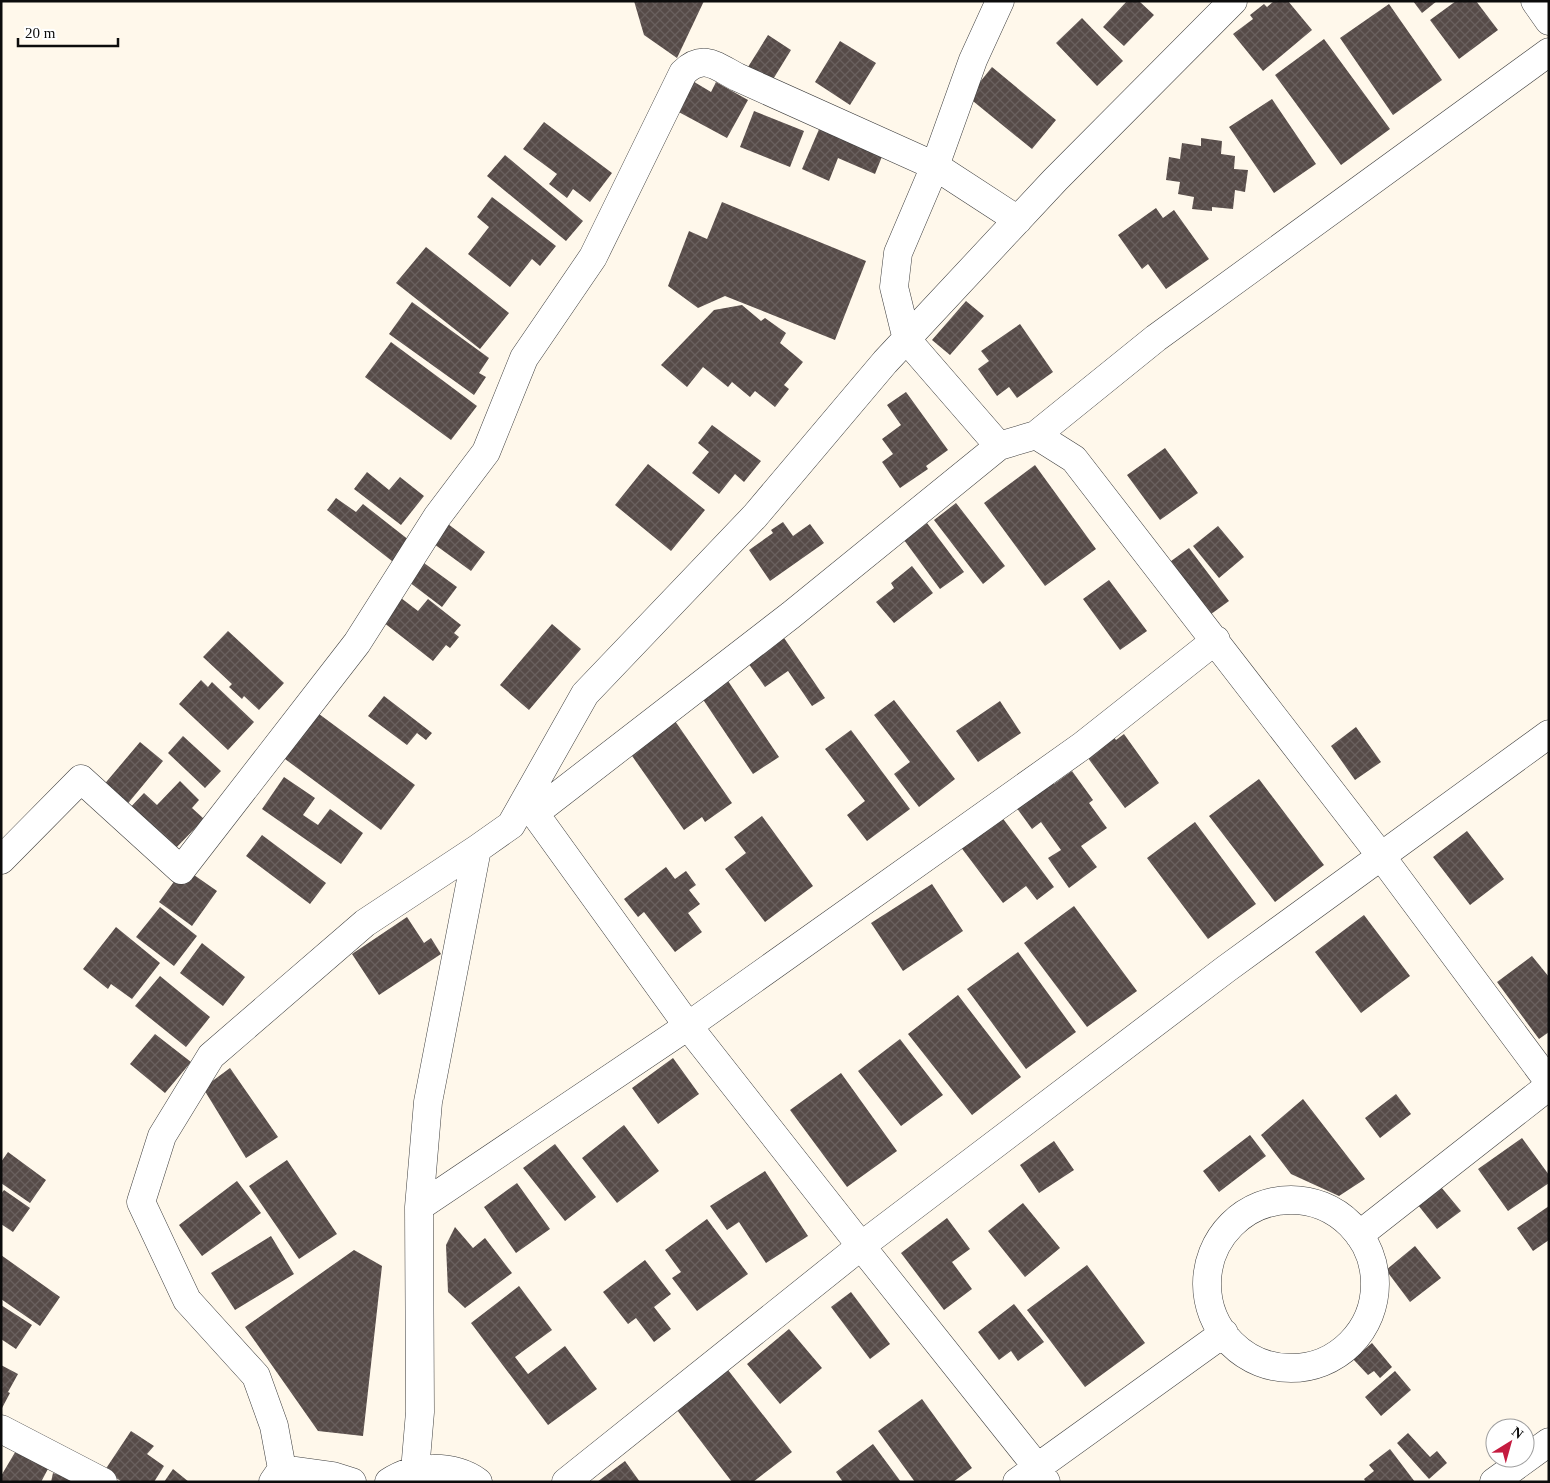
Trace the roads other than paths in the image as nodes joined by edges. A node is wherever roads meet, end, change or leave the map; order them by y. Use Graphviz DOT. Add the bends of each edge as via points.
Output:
graph roads {
  1 [pos="1000,1"];
  2 [pos="1535,1"];
  3 [pos="1218,7"];
  4 [pos="1549,21"];
  5 [pos="1549,52"];
  6 [pos="935,166"];
  7 [pos="1018,220"];
  8 [pos="907,340"];
  9 [pos="1036,435"];
  10 [pos="999,446"];
  11 [pos="1216,640"];
  12 [pos="1549,734"];
  13 [pos="530,806"];
  14 [pos="477,849"];
  15 [pos="1381,856"];
  16 [pos="1,860"];
  17 [pos="688,1026"];
  18 [pos="1549,1082"];
  19 [pos="1549,1086"];
  20 [pos="419,1207"];
  21 [pos="1359,1235"];
  22 [pos="861,1246"];
  23 [pos="1224,1333"];
  24 [pos="1,1429"];
  25 [pos="1549,1442"];
  26 [pos="414,1471"];
  27 [pos="278,1475"];
  28 [pos="1033,1477"];
  29 [pos="103,1482"];
  30 [pos="352,1482"];
  31 [pos="389,1482"];
  32 [pos="478,1482"];
  33 [pos="566,1482"];
  34 [pos="1494,1482"];
  1 -- 6 [label="street" via="973,60"];
  2 -- 4 [label="street"];
  3 -- 7 [label="street"];
  5 -- 9 [label="street" via="1156,338"];
  6 -- 7 [label="street"];
  6 -- 8 [label="street" via="898,253 894,286"];
  6 -- 16 [label="street" via="708,62 691,65 683,73 593,257 524,358 486,452 437,517 357,643 181,870 81,779"];
  7 -- 8 [label="street"];
  8 -- 10 [label="street"];
  8 -- 13 [label="street" via="755,516 585,694"];
  9 -- 10 [label="street"];
  9 -- 11 [label="street" via="1074,459"];
  10 -- 13 [label="street" via="791,615"];
  11 -- 15 [label="street"];
  11 -- 17 [label="street" via="1082,746"];
  12 -- 15 [label="street"];
  13 -- 14 [label="street"];
  13 -- 17 [label="street"];
  14 -- 20 [label="street" via="428,1102"];
  14 -- 27 [label="street" via="365,923 211,1056 162,1136 141,1202 187,1300 256,1376 274,1426"];
  15 -- 18 [label="street"];
  15 -- 22 [label="street" via="1226,969"];
  17 -- 20 [label="street"];
  17 -- 22 [label="street"];
  19 -- 21 [label="street"];
  20 -- 26 [label="street" via="420,1412"];
  21 -- 23 [label="street" via="1340,1216 1316,1204 1288,1200 1260,1206 1235,1220 1217,1243 1208,1270 1208,1299 1217,1325"];
  21 -- 23 [label="street" via="1372,1259 1376,1286 1371,1312 1358,1336 1339,1354 1315,1366 1288,1369 1260,1363 1236,1348"];
  22 -- 28 [label="street"];
  22 -- 33 [label="street"];
  23 -- 28 [label="street"];
  24 -- 29 [label="street"];
  25 -- 34 [label="street"];
  26 -- 31 [label="street"];
  26 -- 32 [label="street" via="455,1471"];
  27 -- 30 [label="street" via="333,1476"];
}
